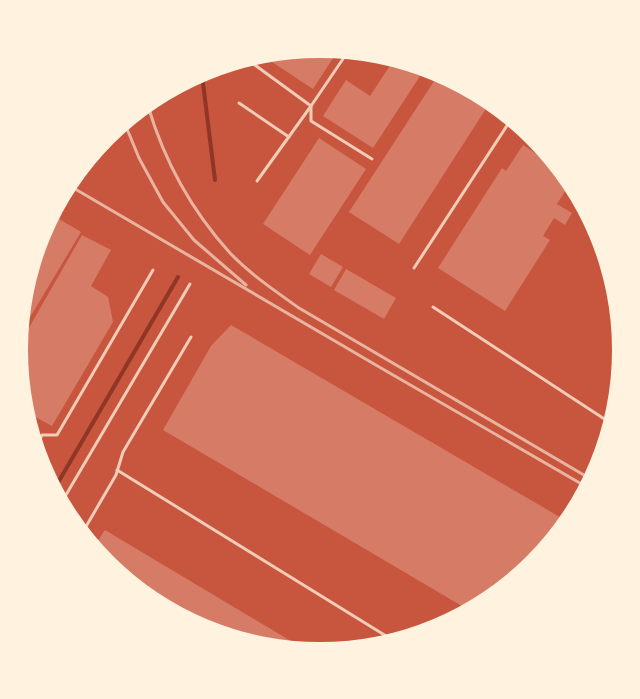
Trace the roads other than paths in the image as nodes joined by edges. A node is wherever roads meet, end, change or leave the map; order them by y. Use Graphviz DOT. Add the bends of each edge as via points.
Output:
graph roads {
  1 [pos="343,58"];
  2 [pos="255,65"];
  3 [pos="239,103"];
  4 [pos="311,106"];
  5 [pos="507,125"];
  6 [pos="289,137"];
  7 [pos="372,159"];
  8 [pos="257,181"];
  9 [pos="414,268"];
  10 [pos="153,270"];
  11 [pos="190,284"];
  12 [pos="433,307"];
  13 [pos="191,337"];
  14 [pos="603,418"];
  15 [pos="41,437"];
  16 [pos="117,470"];
  17 [pos="66,494"];
  18 [pos="87,525"];
  19 [pos="384,635"];
  1 -- 4 [label="lane"];
  2 -- 4 [label="lane"];
  3 -- 6 [label="lane"];
  4 -- 6 [label="lane"];
  4 -- 7 [label="lane" via="311,121"];
  5 -- 9 [label="lane"];
  6 -- 8 [label="lane"];
  10 -- 15 [label="lane" via="57,435"];
  11 -- 17 [label="lane"];
  12 -- 14 [label="lane"];
  13 -- 16 [label="lane" via="123,452"];
  16 -- 18 [label="lane"];
  16 -- 19 [label="lane"];
}
